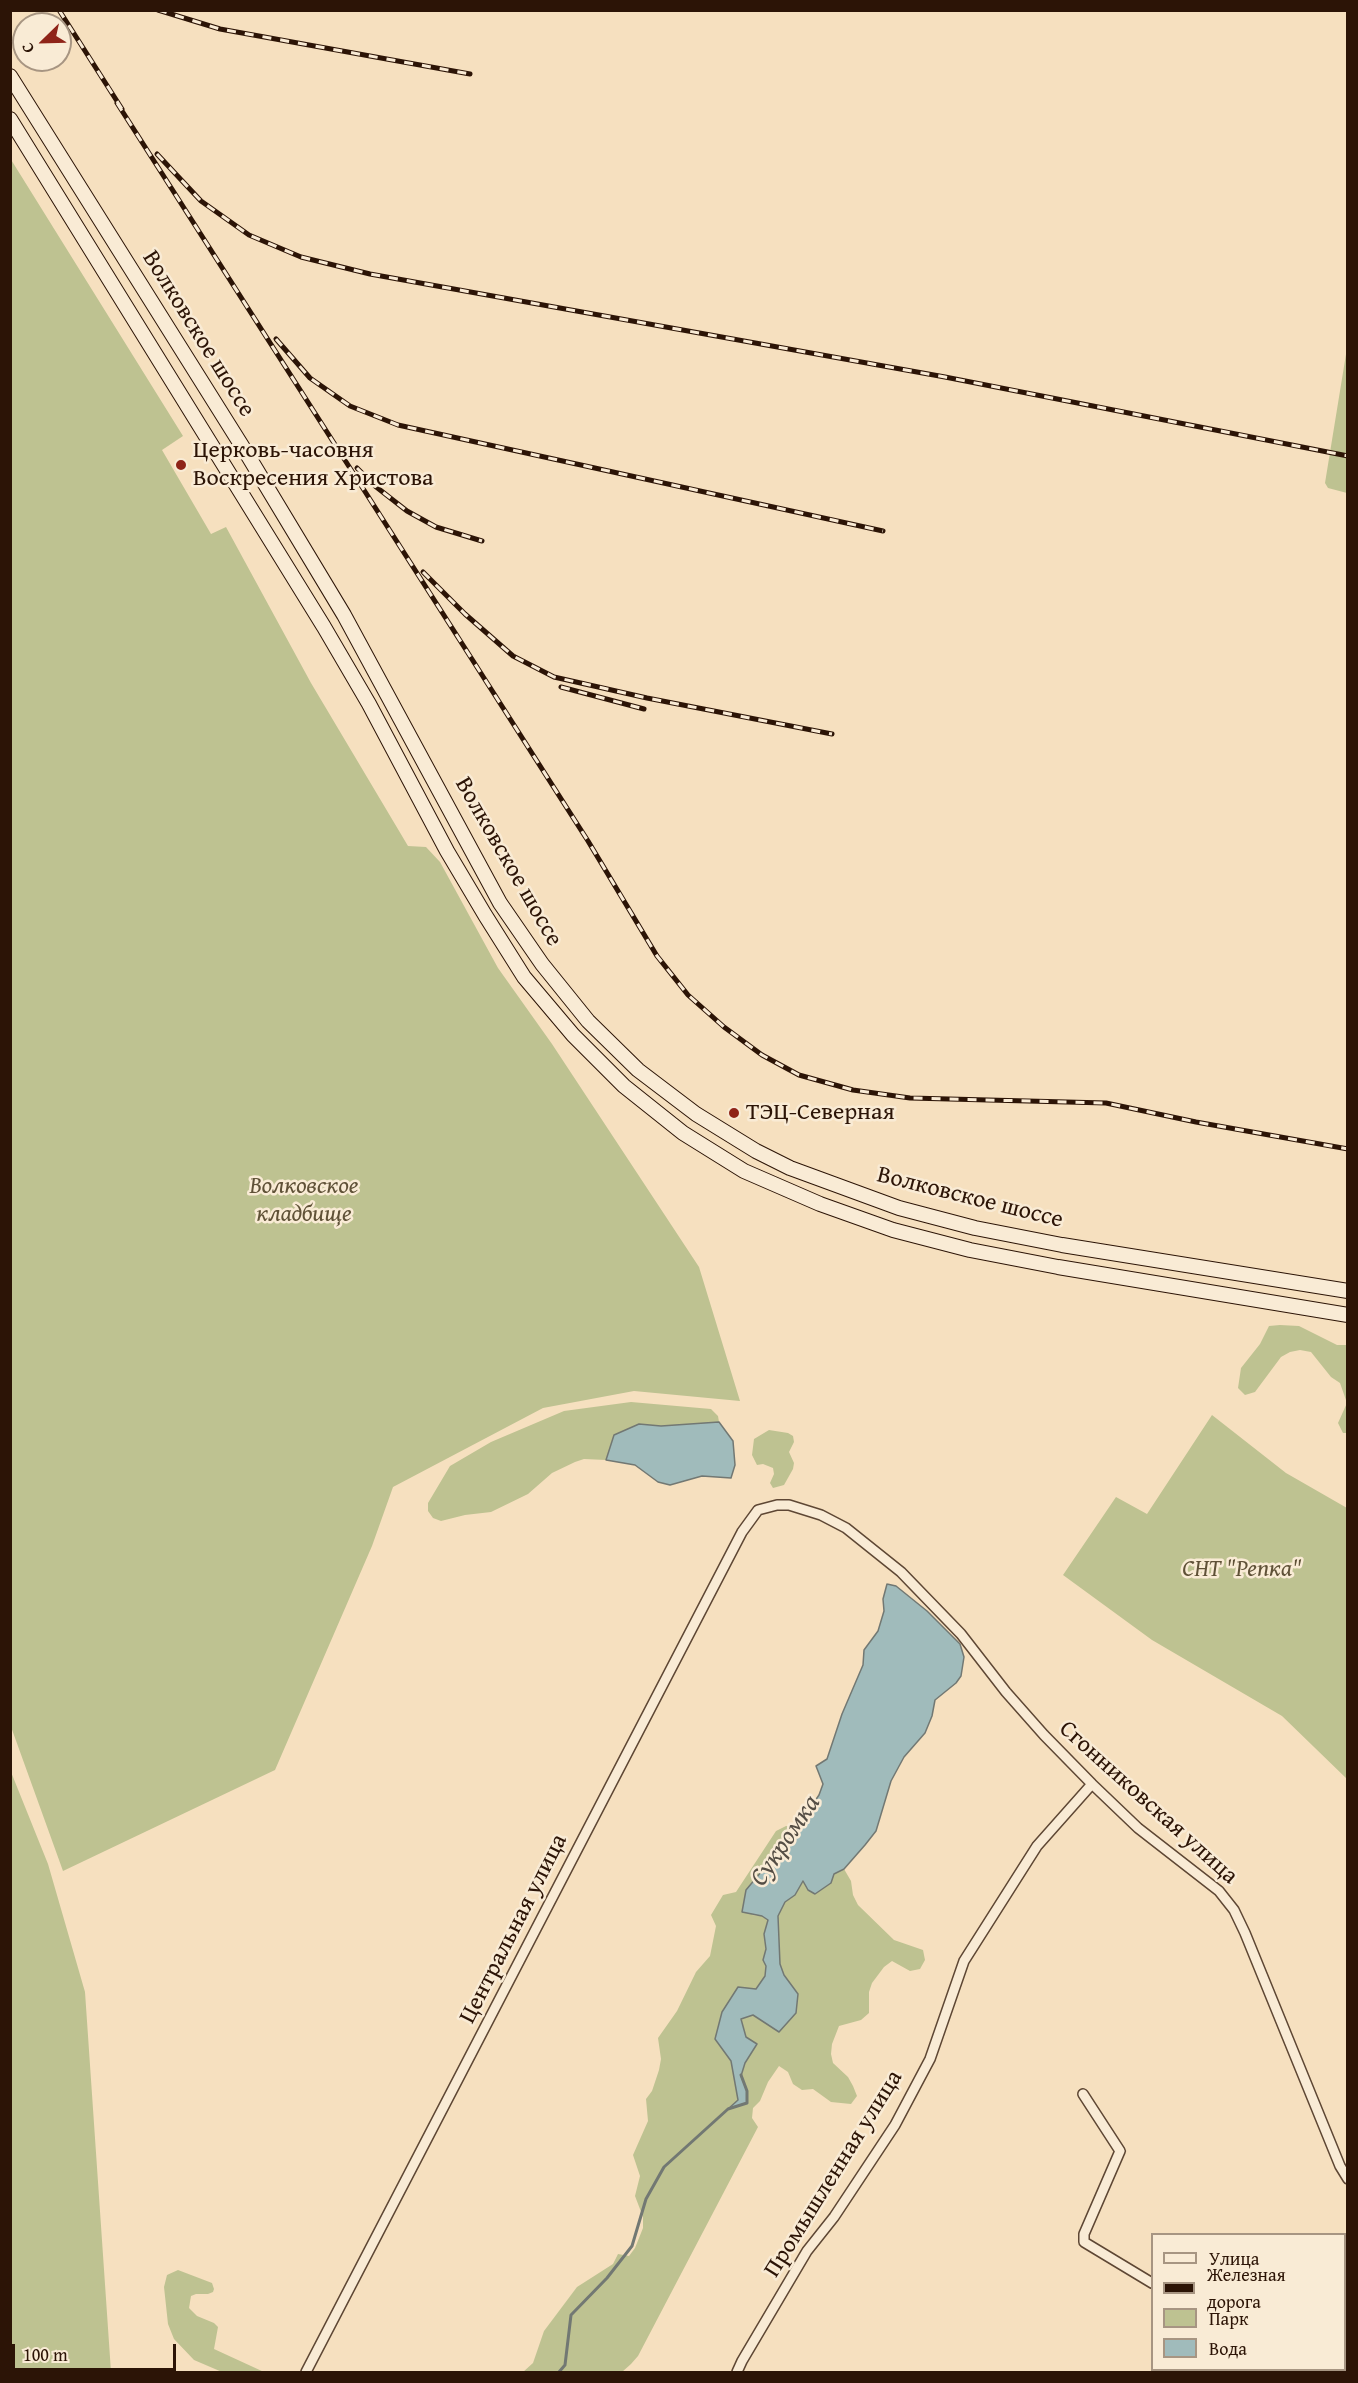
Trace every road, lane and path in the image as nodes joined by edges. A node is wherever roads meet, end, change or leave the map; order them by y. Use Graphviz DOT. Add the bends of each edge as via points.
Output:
graph roads {
  1 [pos="10,76"];
  2 [pos="10,119"];
  3 [pos="1347,1292"];
  4 [pos="1347,1315"];
  5 [pos="762,1508"];
  6 [pos="1092,1784"];
  7 [pos="1083,2094"];
  8 [pos="1347,2179"];
  9 [pos="1151,2282"];
  10 [pos="306,2373"];
  11 [pos="737,2373"];
  1 -- 3 [label="main road, Волковское шоссе" via="248,454 344,615 500,903 588,1021 638,1070 696,1114 756,1151 800,1172 899,1208 1062,1245"];
  2 -- 4 [label="main road, Волковское шоссе" via="324,627 447,852 524,977 573,1035 624,1086 683,1133 744,1171 893,1230 1058,1268"];
  5 -- 6 [label="street, Сгонниковская улица" via="789,1505 821,1515 846,1528 901,1572 962,1634 1036,1726"];
  5 -- 10 [label="street, Центральная улица" via="742,1532"];
  6 -- 8 [label="street, Сгонниковская улица" via="1138,1828 1219,1891 1234,1910"];
  6 -- 11 [label="street, Промышленная улица" via="1037,1846 964,1961 930,2059 895,2125 807,2251"];
  7 -- 9 [label="street" via="1120,2151 1084,2242"];
}
